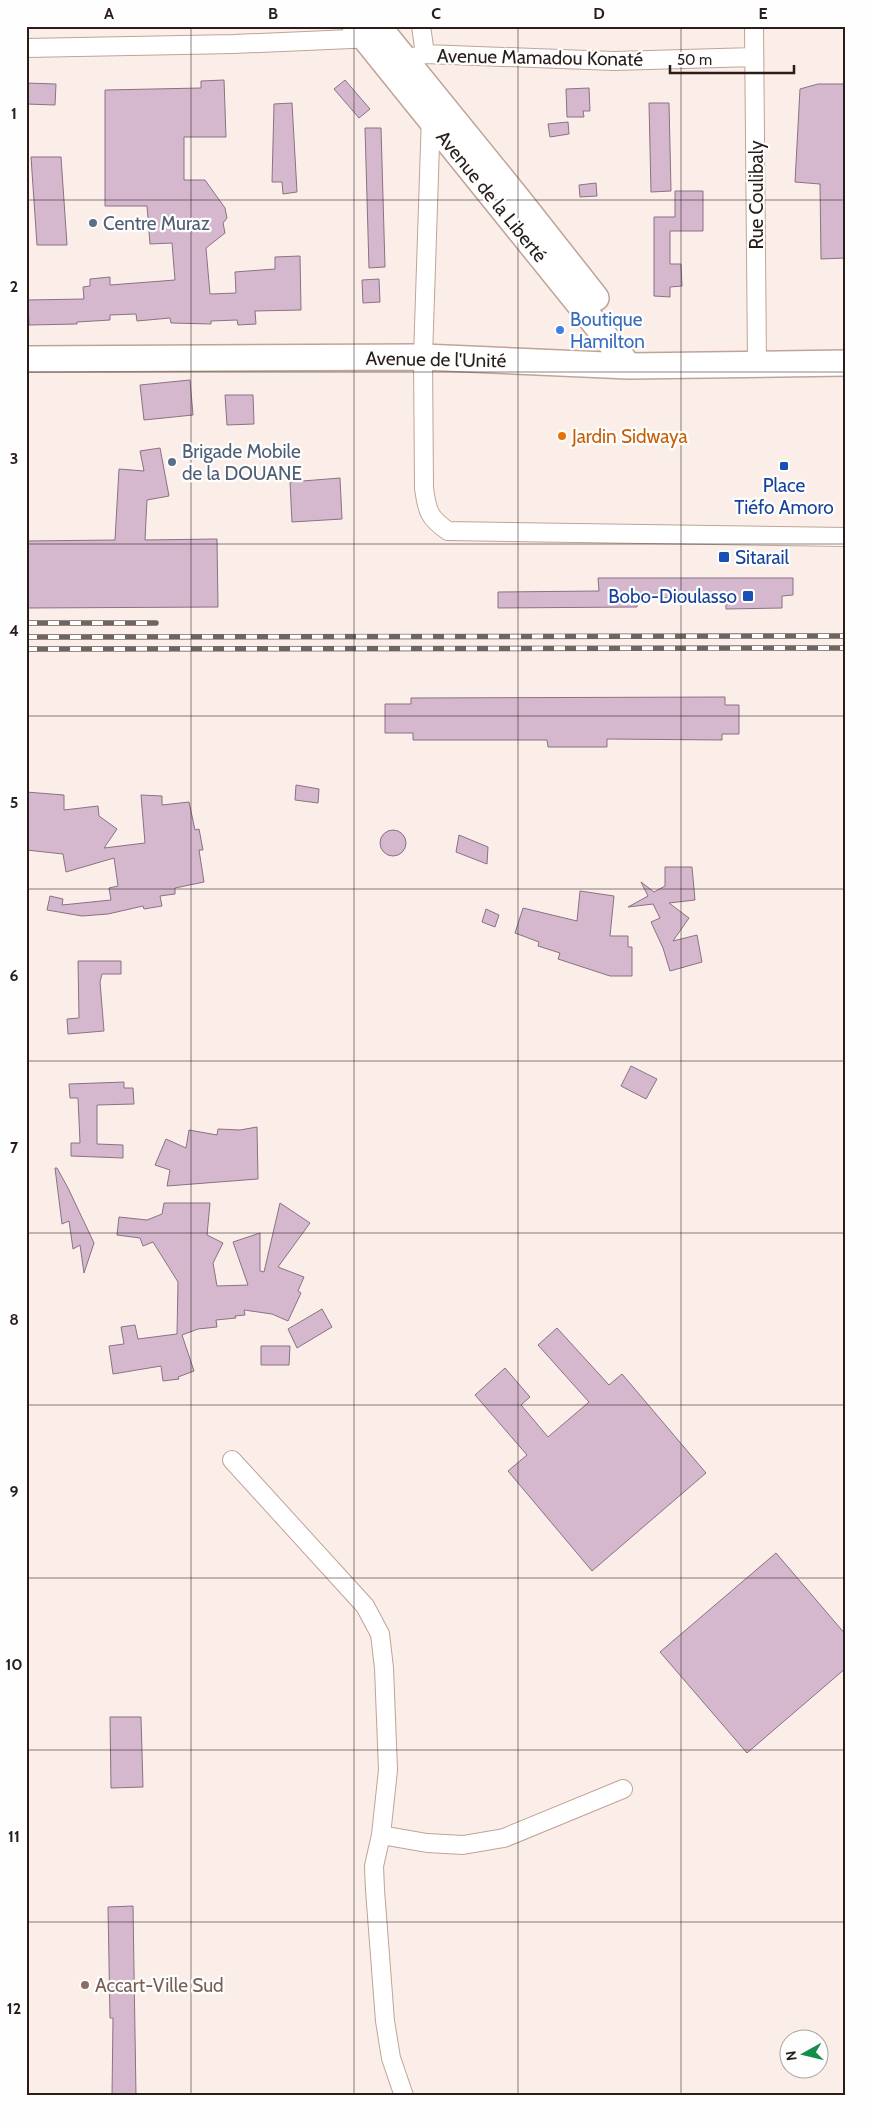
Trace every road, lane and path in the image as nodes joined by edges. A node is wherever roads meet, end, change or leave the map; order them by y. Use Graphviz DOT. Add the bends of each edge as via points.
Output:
graph roads {
  1 [pos="421,26"];
  2 [pos="754,26"];
  3 [pos="371,32"];
  4 [pos="26,48"];
  5 [pos="754,58"];
  6 [pos="407,62"];
  7 [pos="432,108"];
  8 [pos="423,357"];
  9 [pos="26,359"];
  10 [pos="846,363"];
  11 [pos="757,364"];
  12 [pos="638,365"];
  13 [pos="846,537"];
  14 [pos="232,1460"];
  15 [pos="623,1789"];
  16 [pos="381,1835"];
  17 [pos="404,2096"];
  1 -- 6 [label="street"];
  2 -- 5 [label="street, Rue Coulibaly"];
  3 -- 4 [label="street" via="234,44"];
  3 -- 6 [label="main road, Avenue de la Liberté"];
  5 -- 6 [label="street, Avenue Mamadou Konaté"];
  5 -- 11 [label="street, Rue Coulibaly"];
  6 -- 7 [label="main road, Avenue de la Liberté"];
  7 -- 8 [label="street"];
  7 -- 12 [label="main road, Avenue de la Liberté"];
  8 -- 9 [label="main road, Avenue de l'Unité"];
  8 -- 12 [label="main road, Avenue de l'Unité"];
  8 -- 13 [label="street" via="426,506 435,522 448,532"];
  10 -- 11 [label="main road, Avenue de l'Unité"];
  11 -- 12 [label="main road, Avenue de l'Unité"];
  14 -- 16 [label="street" via="365,1606 380,1634 388,1770"];
  15 -- 16 [label="street" via="504,1838 463,1845"];
  16 -- 17 [label="street" via="375,1874 385,2021 391,2058"];
}
